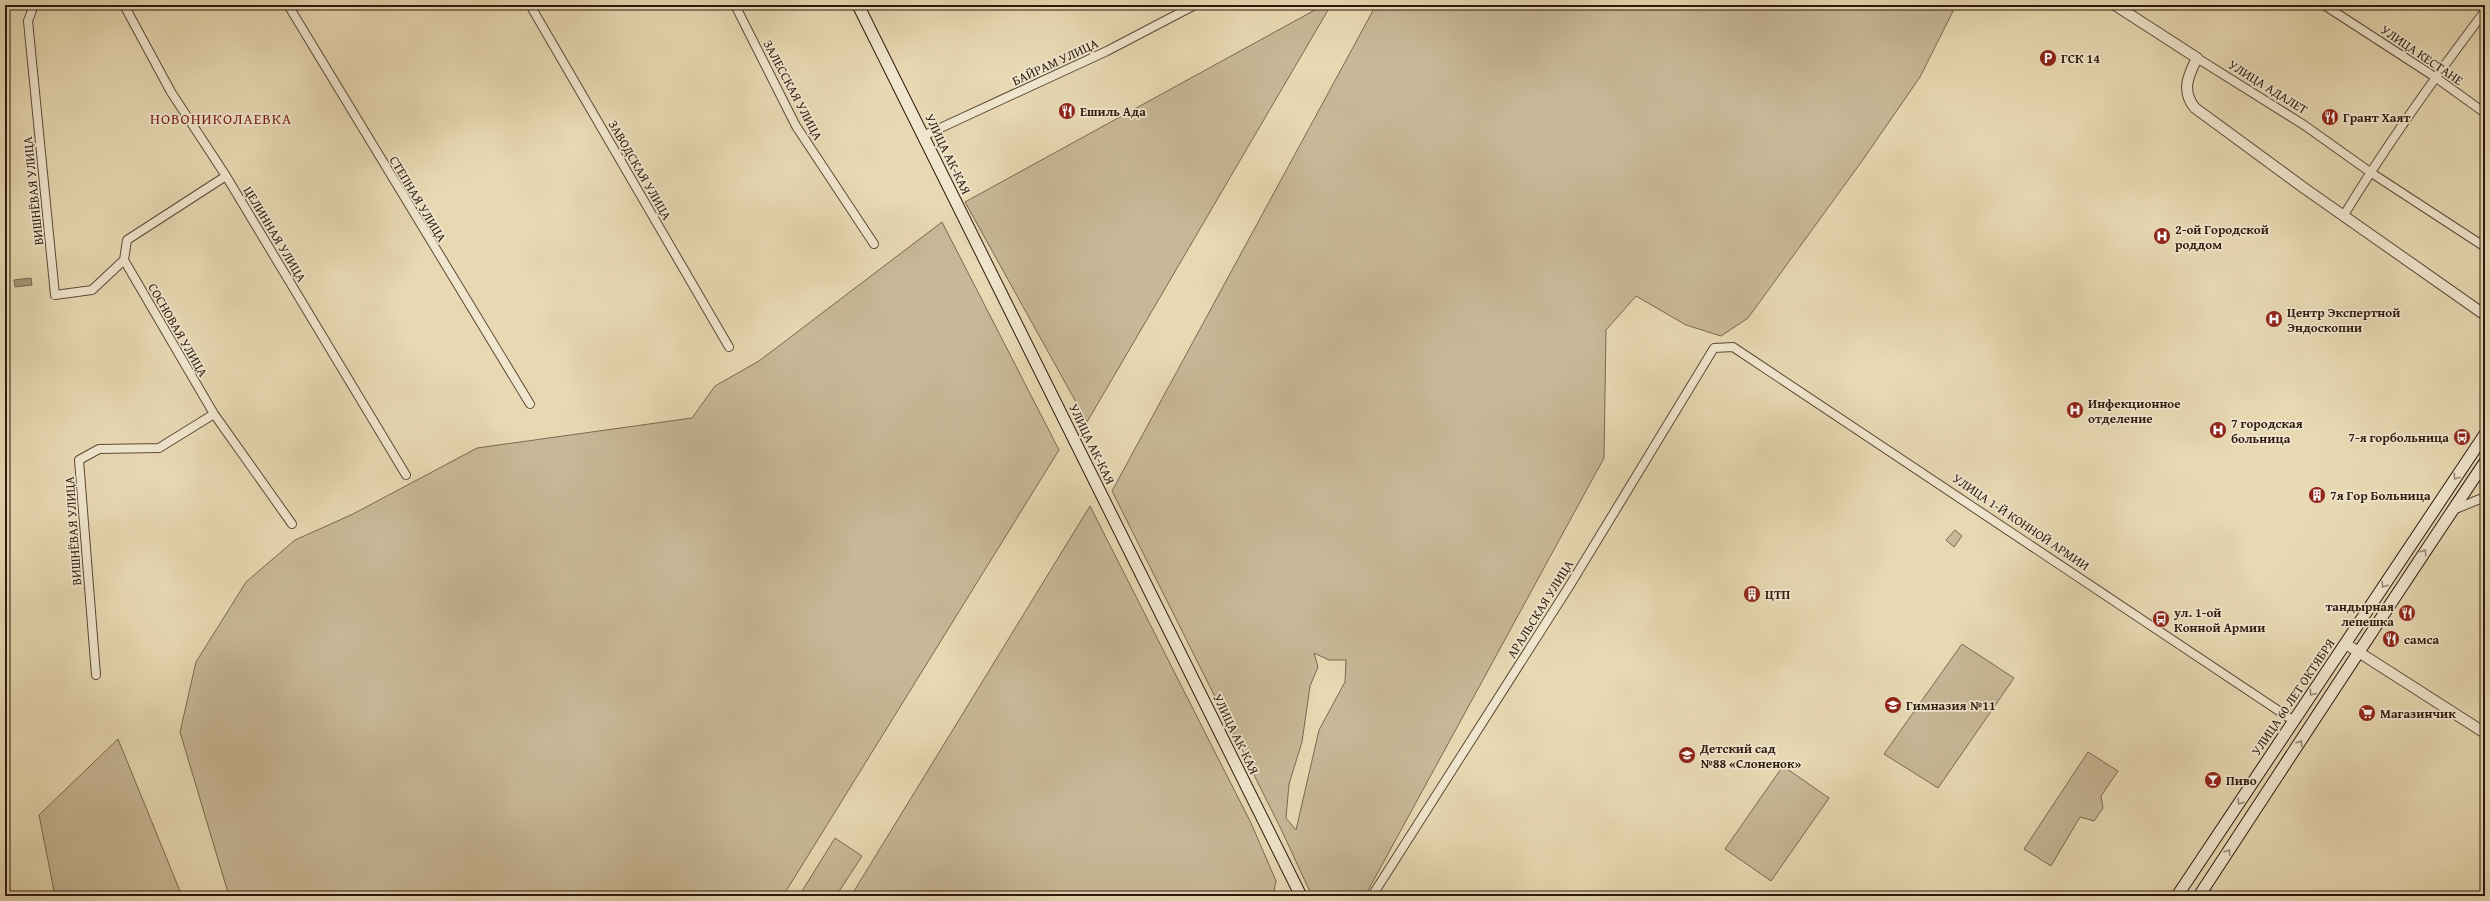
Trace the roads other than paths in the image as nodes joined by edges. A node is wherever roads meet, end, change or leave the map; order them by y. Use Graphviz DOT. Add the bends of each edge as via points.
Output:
graph roads {
  1 [pos="34,5"];
  2 [pos="124,5"];
  3 [pos="288,5"];
  4 [pos="530,5"];
  5 [pos="736,5"];
  6 [pos="858,5"];
  7 [pos="1195,5"];
  8 [pos="2115,5"];
  9 [pos="2324,5"];
  10 [pos="2485,11"];
  11 [pos="2197,58"];
  12 [pos="2435,77"];
  13 [pos="2485,113"];
  14 [pos="923,136"];
  15 [pos="2370,172"];
  16 [pos="226,176"];
  17 [pos="2344,215"];
  18 [pos="874,244"];
  19 [pos="2485,247"];
  20 [pos="124,260"];
  21 [pos="2485,315"];
  22 [pos="729,347"];
  23 [pos="1734,347"];
  24 [pos="530,404"];
  25 [pos="214,414"];
  26 [pos="2485,434"];
  27 [pos="2485,462"];
  28 [pos="406,475"];
  29 [pos="2485,497"];
  30 [pos="2452,510"];
  31 [pos="292,524"];
  32 [pos="2346,644"];
  33 [pos="2358,651"];
  34 [pos="96,675"];
  35 [pos="2294,721"];
  36 [pos="2485,733"];
  37 [pos="2203,859"];
  38 [pos="2217,869"];
  39 [pos="1301,896"];
  40 [pos="1372,896"];
  41 [pos="2177,896"];
  42 [pos="2199,896"];
  1 -- 20 [label="street, ВИШНЁВАЯ УЛИЦА" via="28,20 55,295 92,290"];
  2 -- 16 [label="street, ЦЕЛИННАЯ УЛИЦА" via="171,92"];
  3 -- 24 [label="street, СТЕПНАЯ УЛИЦА"];
  4 -- 22 [label="street, ЗАВОДСКАЯ УЛИЦА"];
  5 -- 18 [label="street, ЗАЛЕССКАЯ УЛИЦА" via="796,126"];
  6 -- 14 [label="main road, УЛИЦА АК-КАЯ"];
  7 -- 14 [label="street, БАЙРАМ УЛИЦА" via="1107,52"];
  8 -- 11 [label="street, УЛИЦА АДАЛЕТ"];
  9 -- 12 [label="street, УЛИЦА КЕСТАНЕ"];
  10 -- 12 [label="street"];
  11 -- 15 [label="street, УЛИЦА АДАЛЕТ" via="2304,125"];
  11 -- 17 [label="street" via="2187,79 2188,99 2195,108"];
  12 -- 13 [label="street, УЛИЦА КЕСТАНЕ"];
  12 -- 15 [label="street"];
  14 -- 39 [label="main road, УЛИЦА АК-КАЯ"];
  15 -- 17 [label="street"];
  15 -- 19 [label="street, УЛИЦА АДАЛЕТ"];
  16 -- 20 [label="street" via="127,240"];
  16 -- 28 [label="street, ЦЕЛИННАЯ УЛИЦА"];
  17 -- 21 [label="street"];
  20 -- 25 [label="street, СОСНОВАЯ УЛИЦА"];
  23 -- 35 [label="street, УЛИЦА 1-Й КОННОЙ АРМИИ"];
  23 -- 40 [label="street, АРАЛЬСКАЯ УЛИЦА" via="1714,348 1570,585"];
  25 -- 31 [label="street, СОСНОВАЯ УЛИЦА"];
  25 -- 34 [label="street, ВИШНЁВАЯ УЛИЦА" via="159,448 99,449 79,460"];
  26 -- 32 [label="main road, УЛИЦА 60 ЛЕТ ОКТЯБРЯ, one-way"];
  27 -- 30 [label="main road"];
  29 -- 30 [label="street"];
  33 -- 30 [label="main road, one-way"];
  32 -- 33 [label="street"];
  32 -- 35 [label="main road, УЛИЦА 60 ЛЕТ ОКТЯБРЯ, one-way"];
  33 -- 36 [label="street"];
  38 -- 33 [label="main road, one-way" via="2330,698"];
  35 -- 37 [label="main road, УЛИЦА 60 ЛЕТ ОКТЯБРЯ, one-way"];
  37 -- 38 [label="main road"];
  37 -- 41 [label="main road, УЛИЦА 60 ЛЕТ ОКТЯБРЯ"];
  38 -- 42 [label="main road"];
}
